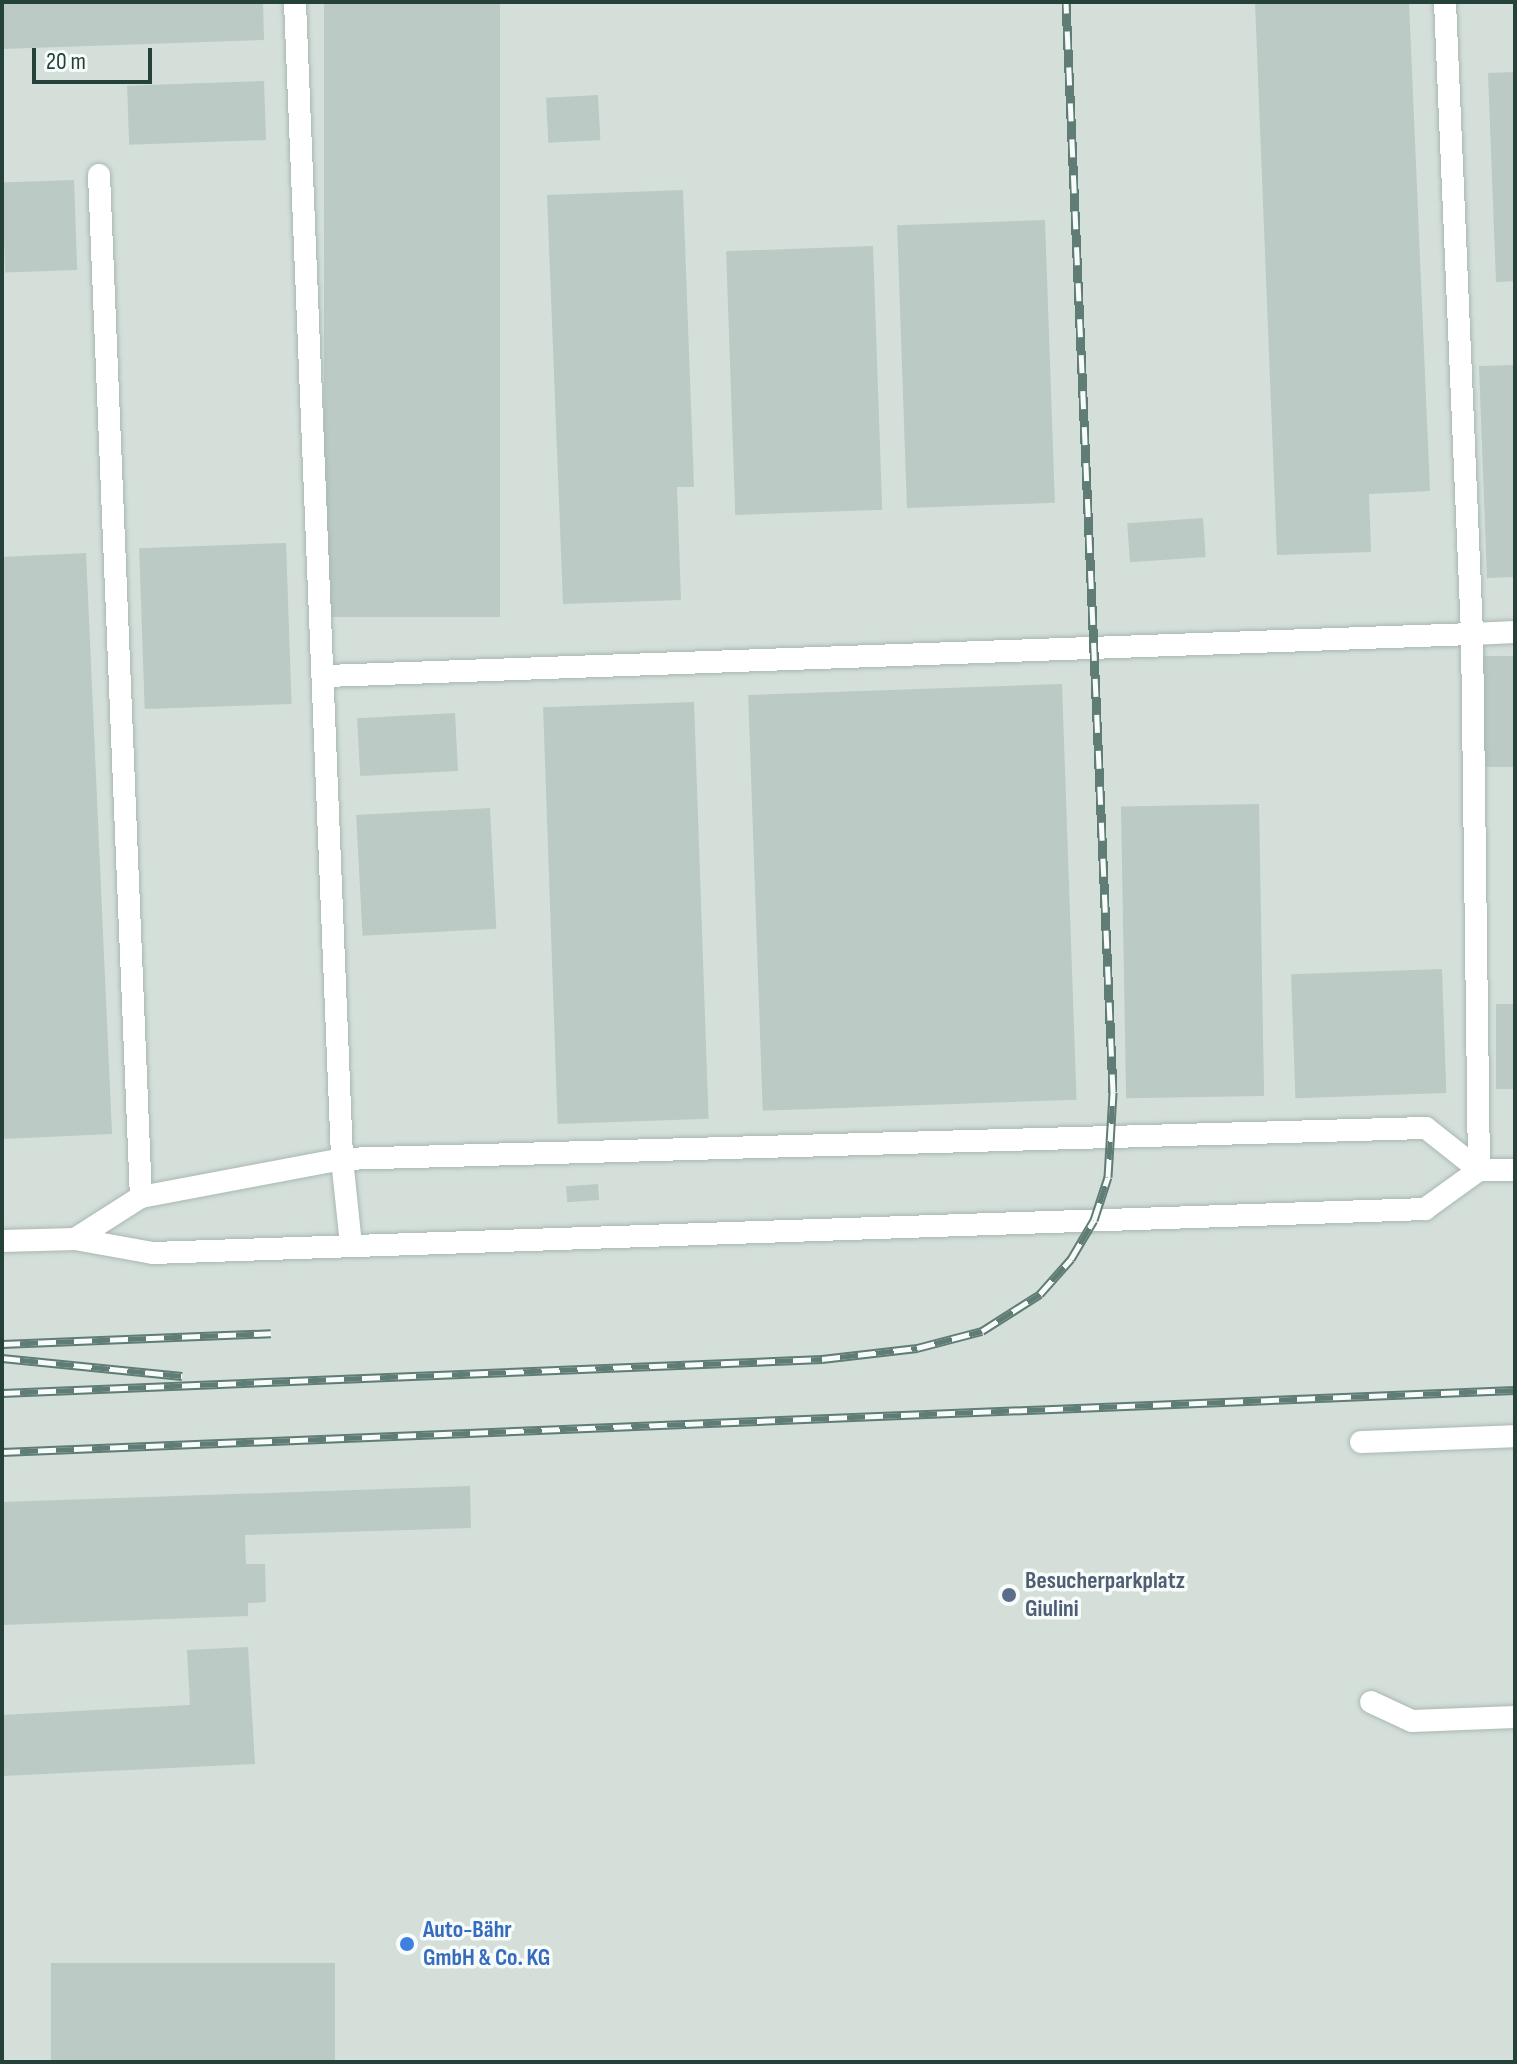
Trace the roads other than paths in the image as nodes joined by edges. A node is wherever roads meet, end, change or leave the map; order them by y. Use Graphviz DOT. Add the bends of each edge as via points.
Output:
graph roads {
  1 [pos="295,2"];
  2 [pos="1445,2"];
  3 [pos="99,175"];
  4 [pos="1515,632"];
  5 [pos="1472,634"];
  6 [pos="325,676"];
  7 [pos="342,1159"];
  8 [pos="1479,1170"];
  9 [pos="1515,1170"];
  10 [pos="141,1197"];
  11 [pos="75,1239"];
  12 [pos="2,1241"];
  13 [pos="351,1245"];
  14 [pos="1515,1436"];
  15 [pos="1361,1442"];
  16 [pos="1371,1702"];
  17 [pos="1515,1717"];
  1 -- 6 [label="lane"];
  2 -- 5 [label="lane"];
  3 -- 10 [label="lane"];
  4 -- 5 [label="lane"];
  5 -- 6 [label="lane"];
  5 -- 8 [label="lane"];
  6 -- 7 [label="lane"];
  7 -- 8 [label="lane" via="1426,1128"];
  7 -- 10 [label="lane"];
  7 -- 13 [label="lane"];
  8 -- 9 [label="lane"];
  8 -- 13 [label="lane" via="1425,1209"];
  10 -- 11 [label="lane"];
  11 -- 12 [label="lane"];
  11 -- 13 [label="lane" via="153,1253"];
  14 -- 15 [label="lane"];
  16 -- 17 [label="lane" via="1412,1721"];
}
